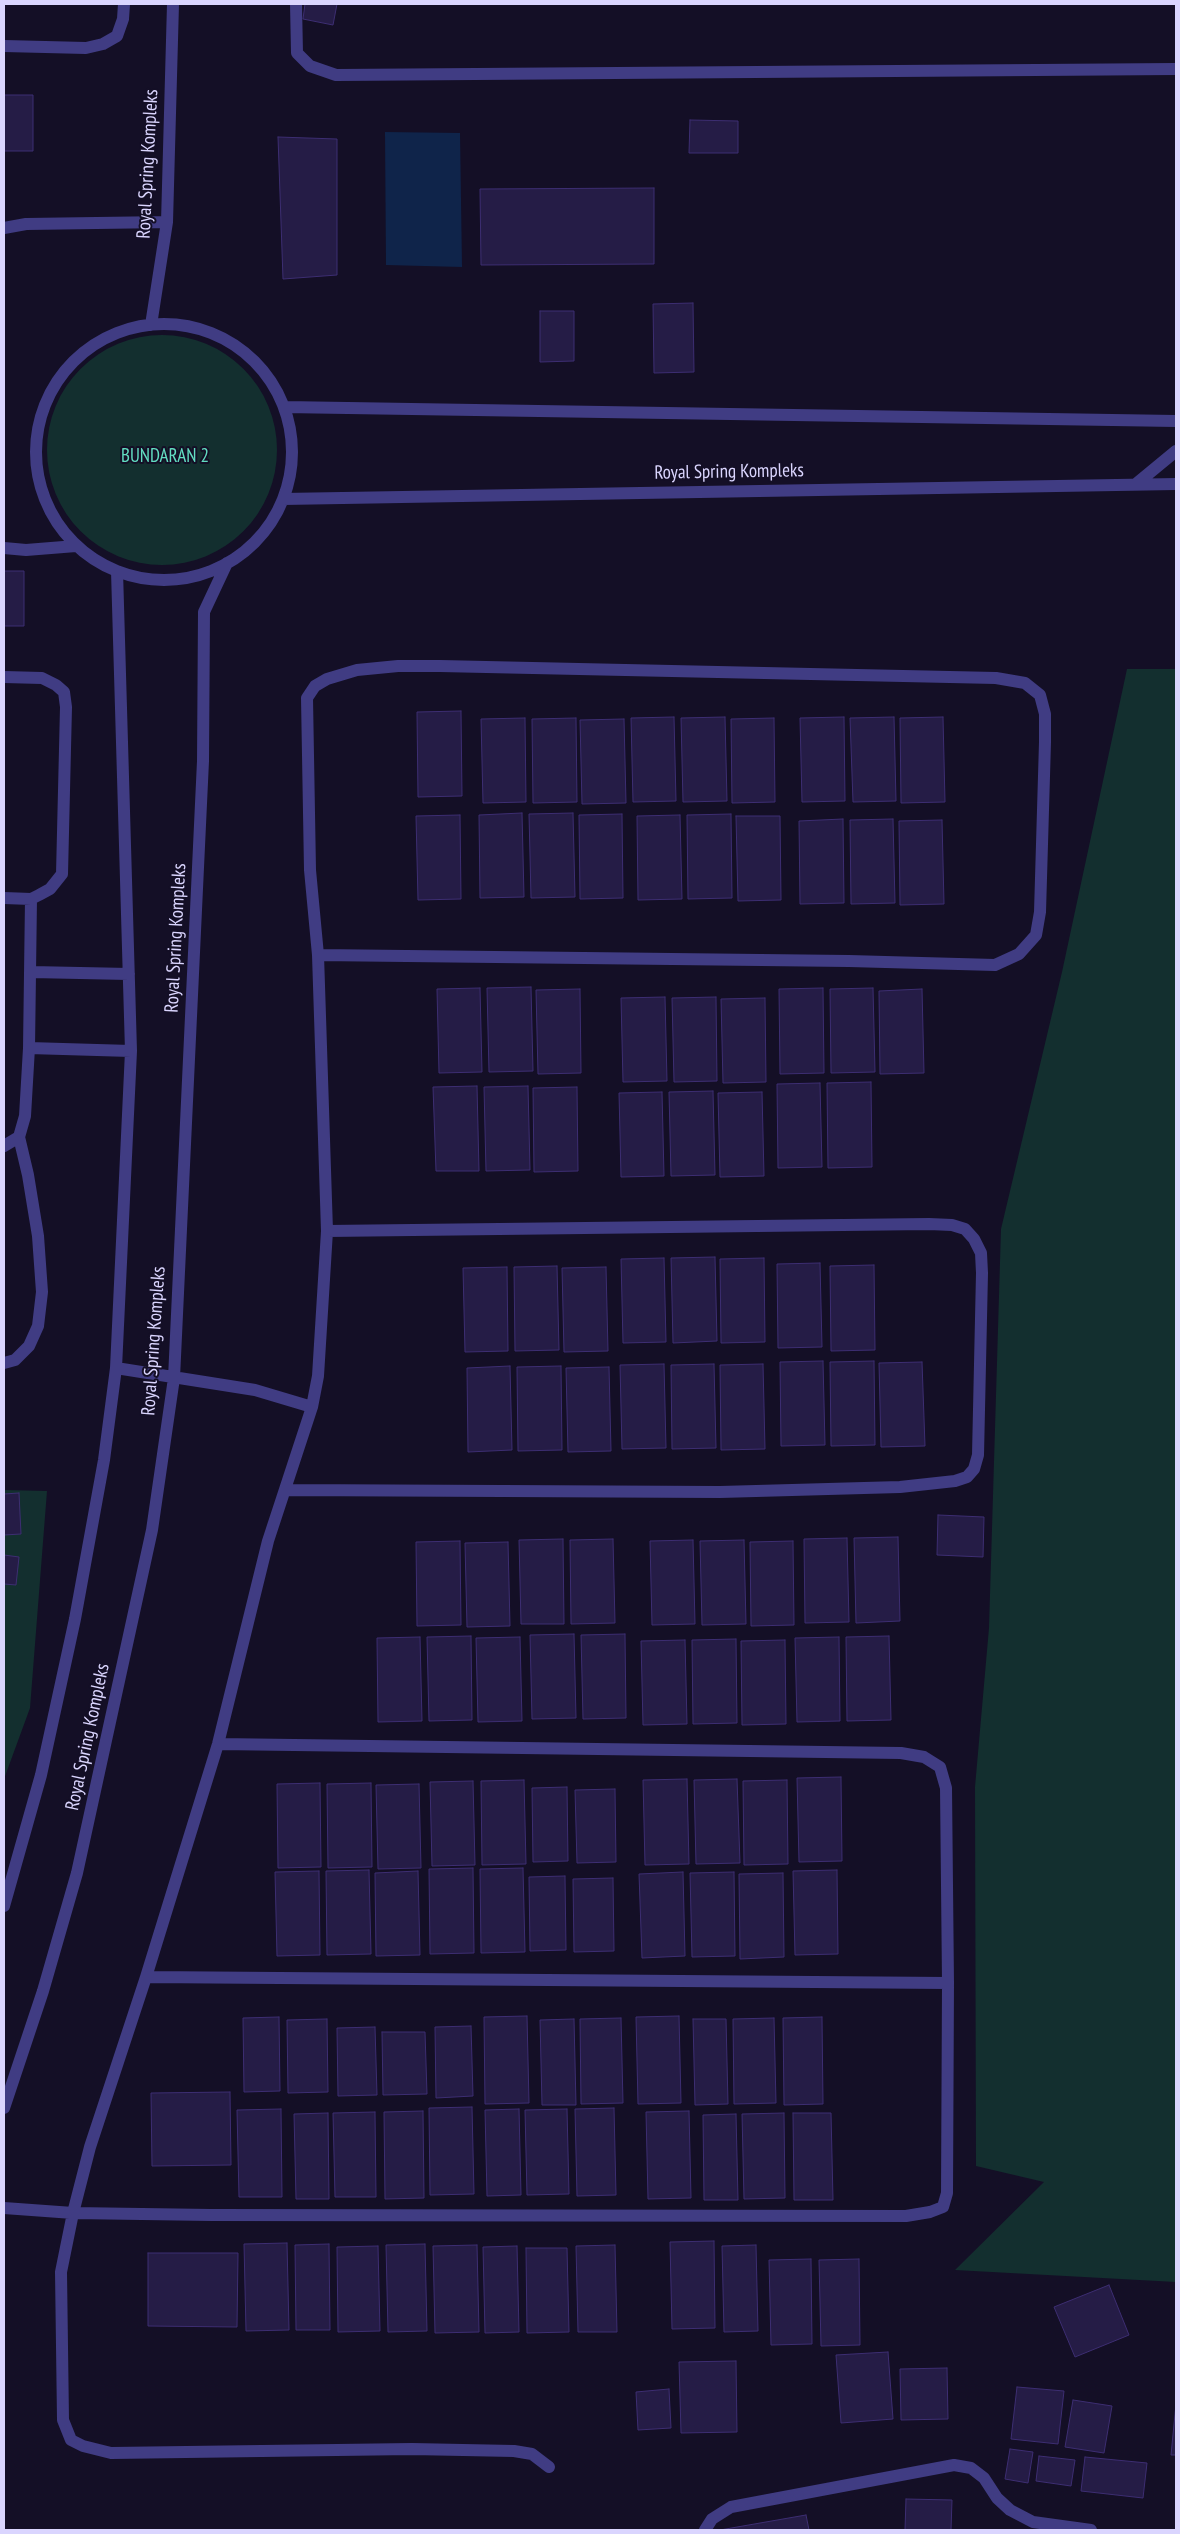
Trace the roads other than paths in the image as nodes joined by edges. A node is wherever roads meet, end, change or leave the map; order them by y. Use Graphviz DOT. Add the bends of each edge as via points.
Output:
graph roads {
  1 [pos="124,4"];
  2 [pos="173,4"];
  3 [pos="296,4"];
  4 [pos="4,46"];
  5 [pos="1176,69"];
  6 [pos="168,222"];
  7 [pos="4,228"];
  8 [pos="151,325"];
  9 [pos="284,407"];
  10 [pos="1176,421"];
  11 [pos="1176,451"];
  12 [pos="1136,484"];
  13 [pos="1176,484"];
  14 [pos="283,499"];
  15 [pos="76,546"];
  16 [pos="4,548"];
  17 [pos="227,563"];
  18 [pos="117,572"];
  19 [pos="4,677"];
  20 [pos="4,898"];
  21 [pos="31,898"];
  22 [pos="318,955"];
  23 [pos="31,972"];
  24 [pos="129,974"];
  25 [pos="29,1048"];
  26 [pos="131,1051"];
  27 [pos="19,1137"];
  28 [pos="4,1146"];
  29 [pos="327,1231"];
  30 [pos="4,1363"];
  31 [pos="116,1368"];
  32 [pos="174,1378"];
  33 [pos="312,1407"];
  34 [pos="285,1490"];
  35 [pos="218,1744"];
  36 [pos="4,1906"];
  37 [pos="146,1977"];
  38 [pos="948,1983"];
  39 [pos="4,2108"];
  40 [pos="4,2208"];
  41 [pos="74,2213"];
  42 [pos="549,2466"];
  43 [pos="704,2530"];
  44 [pos="1091,2530"];
  1 -- 4 [label="street" via="117,36 103,44 86,48"];
  2 -- 6 [label="street, Royal Spring Kompleks"];
  3 -- 5 [label="street" via="297,53 310,66 336,75"];
  6 -- 7 [label="street" via="26,224"];
  6 -- 8 [label="street, Royal Spring Kompleks"];
  8 -- 9 [label="street" via="199,329 242,350 259,366"];
  8 -- 15 [label="street" via="127,330 84,352 52,389 42,411 36,435 39,483 59,527"];
  9 -- 10 [label="street"];
  9 -- 14 [label="street" via="292,453 290,477"];
  11 -- 12 [label="street"];
  12 -- 13 [label="street, Royal Spring Kompleks"];
  12 -- 14 [label="street, Royal Spring Kompleks"];
  14 -- 17 [label="street" via="263,532"];
  15 -- 16 [label="street" via="26,550"];
  15 -- 18 [label="street"];
  17 -- 18 [label="street" via="200,574 173,579 144,578"];
  17 -- 32 [label="street, Royal Spring Kompleks" via="204,612 203,762"];
  18 -- 24 [label="street, Royal Spring Kompleks"];
  19 -- 21 [label="street" via="42,678 56,684 64,692 66,707 62,874 50,889"];
  20 -- 21 [label="street"];
  21 -- 23 [label="street"];
  22 -- 22 [label="street" via="310,870 307,698 315,686 327,679 357,670 398,666 966,677 1025,683 1040,695 1045,714 1046,742 1039,919 1036,935 1019,954 995,965"];
  22 -- 29 [label="street"];
  23 -- 24 [label="street"];
  23 -- 25 [label="street"];
  24 -- 26 [label="street, Royal Spring Kompleks"];
  25 -- 26 [label="street"];
  25 -- 27 [label="street" via="25,1116"];
  26 -- 31 [label="street, Royal Spring Kompleks"];
  27 -- 28 [label="street"];
  27 -- 30 [label="street" via="38,1236 42,1292 38,1326 30,1346 15,1360"];
  29 -- 33 [label="street" via="318,1376"];
  29 -- 34 [label="street" via="919,1224 952,1225 965,1229 981,1252 978,1455 974,1469 967,1477 900,1487 720,1492"];
  31 -- 32 [label="street"];
  31 -- 36 [label="street, Royal Spring Kompleks" via="104,1460 75,1619 40,1775"];
  32 -- 33 [label="street" via="255,1390"];
  32 -- 39 [label="street, Royal Spring Kompleks" via="152,1530 77,1873 43,1991"];
  33 -- 34 [label="street"];
  34 -- 35 [label="street" via="268,1541"];
  35 -- 37 [label="street"];
  35 -- 38 [label="street" via="901,1753 924,1757 940,1768 946,1788"];
  37 -- 38 [label="street"];
  37 -- 41 [label="street" via="90,2147"];
  38 -- 41 [label="street" via="948,2193 943,2207 930,2212 906,2216"];
  40 -- 41 [label="street"];
  41 -- 42 [label="street" via="61,2272 63,2420 71,2440 111,2453 412,2449 514,2451 532,2454"];
  43 -- 44 [label="street" via="712,2519 731,2507 954,2465 971,2468 984,2478 996,2498 1033,2522"];
}
